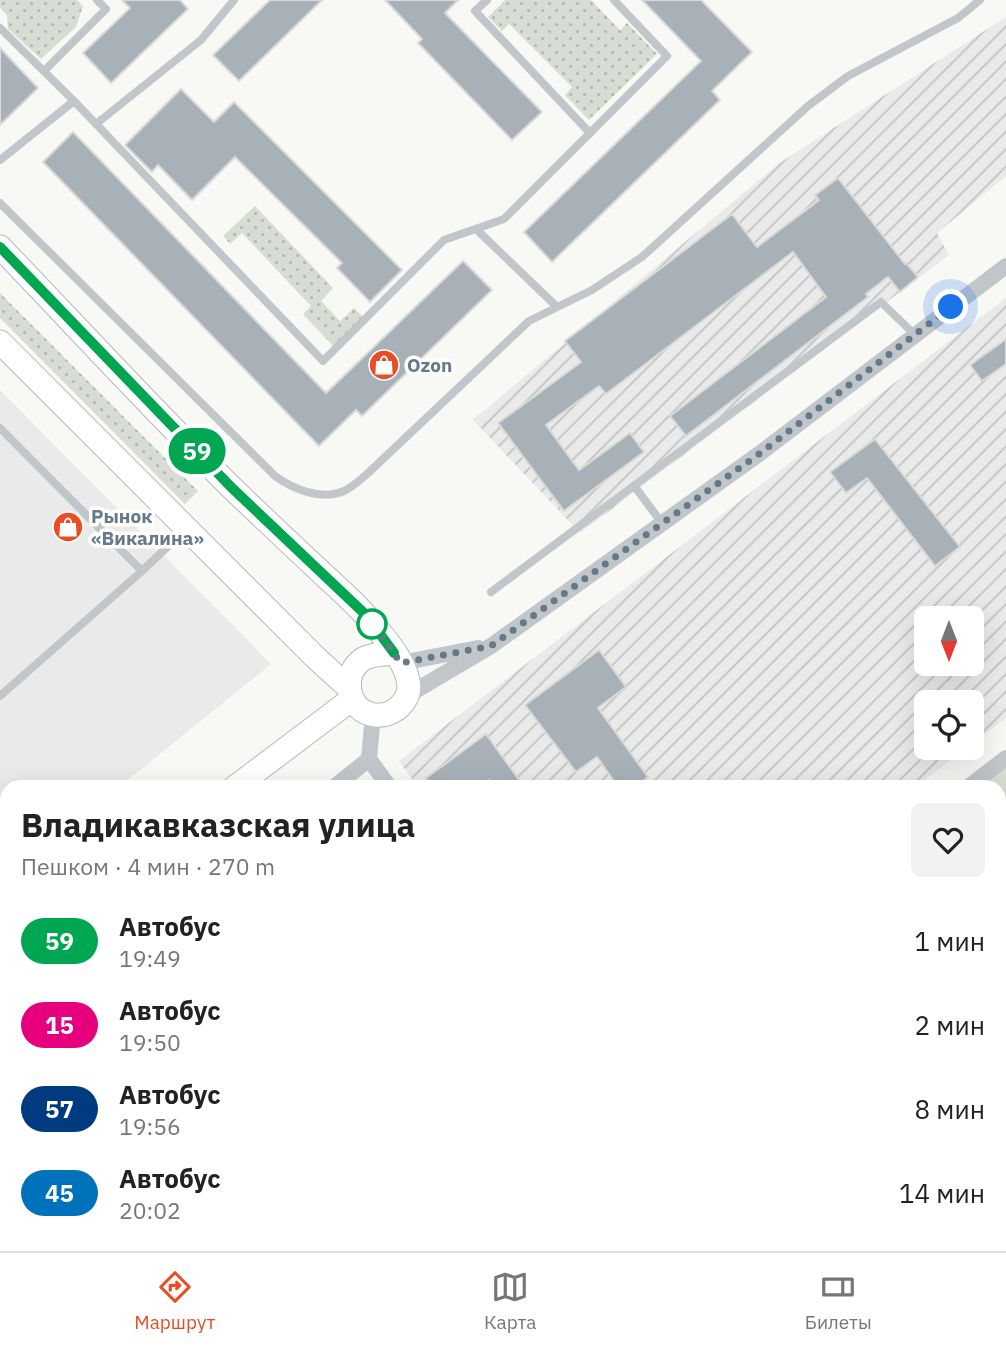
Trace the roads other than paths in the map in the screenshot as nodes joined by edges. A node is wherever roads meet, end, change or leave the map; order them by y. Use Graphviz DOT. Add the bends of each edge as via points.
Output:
graph roads {
  1 [pos="97,0"];
  2 [pos="234,0"];
  3 [pos="487,0"];
  4 [pos="614,0"];
  5 [pos="980,0"];
  6 [pos="0,28"];
  7 [pos="44,71"];
  8 [pos="74,102"];
  9 [pos="96,124"];
  10 [pos="590,133"];
  11 [pos="0,160"];
  12 [pos="0,203"];
  13 [pos="476,229"];
  14 [pos="0,247"];
  15 [pos="1006,266"];
  16 [pos="556,306"];
  17 [pos="915,335"];
  18 [pos="0,342"];
  19 [pos="0,428"];
  20 [pos="635,487"];
  21 [pos="662,523"];
  22 [pos="186,528"];
  23 [pos="142,571"];
  24 [pos="491,592"];
  25 [pos="491,646"];
  26 [pos="397,658"];
  27 [pos="351,694"];
  28 [pos="408,695"];
  29 [pos="0,696"];
  30 [pos="373,715"];
  31 [pos="1006,758"];
  32 [pos="369,759"];
  33 [pos="244,780"];
  34 [pos="343,780"];
  35 [pos="384,780"];
  36 [pos="977,780"];
  1 -- 7 [label="lane" via="106,9"];
  2 -- 9 [label="lane" via="201,40"];
  3 -- 10 [label="lane" via="475,11"];
  4 -- 10 [label="lane" via="667,56"];
  5 -- 16 [label="lane" via="958,18 848,76 808,106 642,257"];
  6 -- 7 [label="lane"];
  7 -- 8 [label="lane"];
  8 -- 9 [label="lane"];
  8 -- 11 [label="lane"];
  9 -- 13 [label="lane" via="323,361 444,240"];
  10 -- 13 [label="lane" via="504,219"];
  12 -- 16 [label="lane" via="275,476 317,495 344,492 366,475 529,321"];
  13 -- 16 [label="lane"];
  14 -- 26 [label="main road" via="231,487 366,615"];
  15 -- 17 [label="street"];
  17 -- 20 [label="lane" via="881,302"];
  17 -- 21 [label="street"];
  18 -- 22 [label="main road"];
  19 -- 23 [label="lane"];
  20 -- 21 [label="lane"];
  20 -- 24 [label="lane"];
  21 -- 25 [label="street"];
  22 -- 23 [label="lane"];
  22 -- 27 [label="main road"];
  23 -- 29 [label="lane"];
  25 -- 26 [label="street"];
  25 -- 28 [label="street"];
  26 -- 27 [label="main road" via="373,655 361,660 353,669"];
  26 -- 28 [label="main road" via="407,672"];
  27 -- 30 [label="main road" via="358,707"];
  27 -- 33 [label="main road"];
  28 -- 30 [label="main road" via="394,711"];
  30 -- 32 [label="street"];
  31 -- 36 [label="street"];
  32 -- 34 [label="street"];
  32 -- 35 [label="street"];
}
